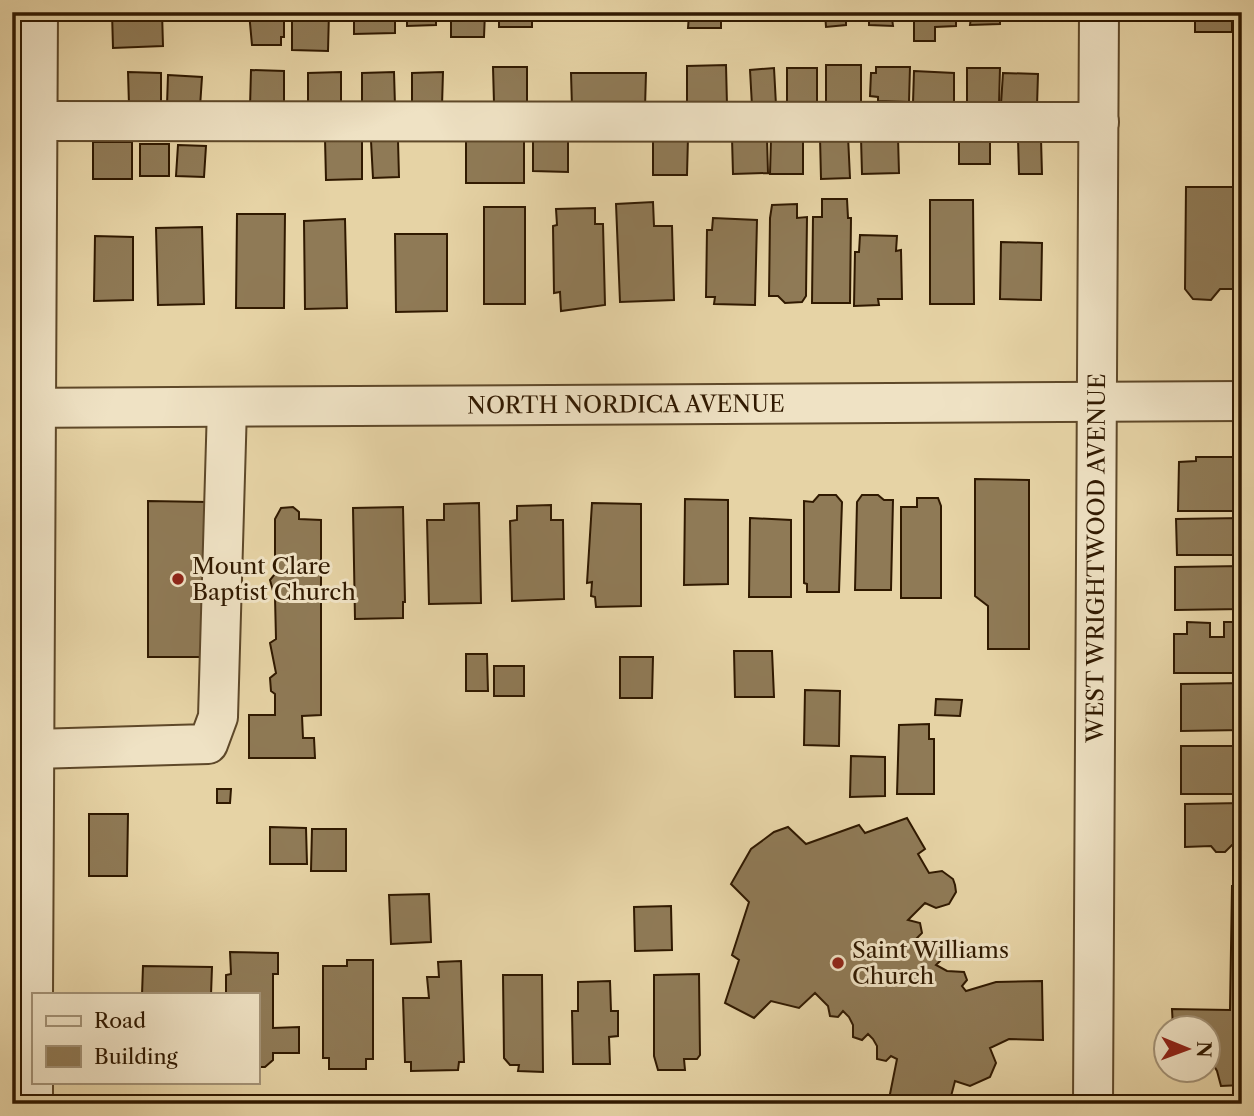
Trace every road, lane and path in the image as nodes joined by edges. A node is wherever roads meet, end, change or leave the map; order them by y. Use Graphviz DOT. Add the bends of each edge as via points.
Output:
graph roads {
  1 [pos="38,12"];
  2 [pos="1099,12"];
  3 [pos="37,121"];
  4 [pos="1099,122"];
  5 [pos="1242,401"];
  6 [pos="1097,402"];
  7 [pos="227,407"];
  8 [pos="24,408"];
  9 [pos="34,749"];
  10 [pos="33,993"];
  11 [pos="33,1084"];
  12 [pos="33,1104"];
  13 [pos="1093,1104"];
  1 -- 3 [label="street"];
  2 -- 4 [label="street, WEST WRIGHTWOOD AVENUE"];
  3 -- 4 [label="street"];
  3 -- 8 [label="street"];
  4 -- 6 [label="street, WEST WRIGHTWOOD AVENUE"];
  5 -- 6 [label="street, NORTH NORDICA AVENUE"];
  6 -- 7 [label="street, NORTH NORDICA AVENUE"];
  6 -- 13 [label="street, WEST WRIGHTWOOD AVENUE"];
  7 -- 8 [label="street, NORTH NORDICA AVENUE"];
  7 -- 9 [label="street" via="218,717 208,744"];
  8 -- 9 [label="street"];
  9 -- 10 [label="street"];
  11 -- 12 [label="street"];
}
